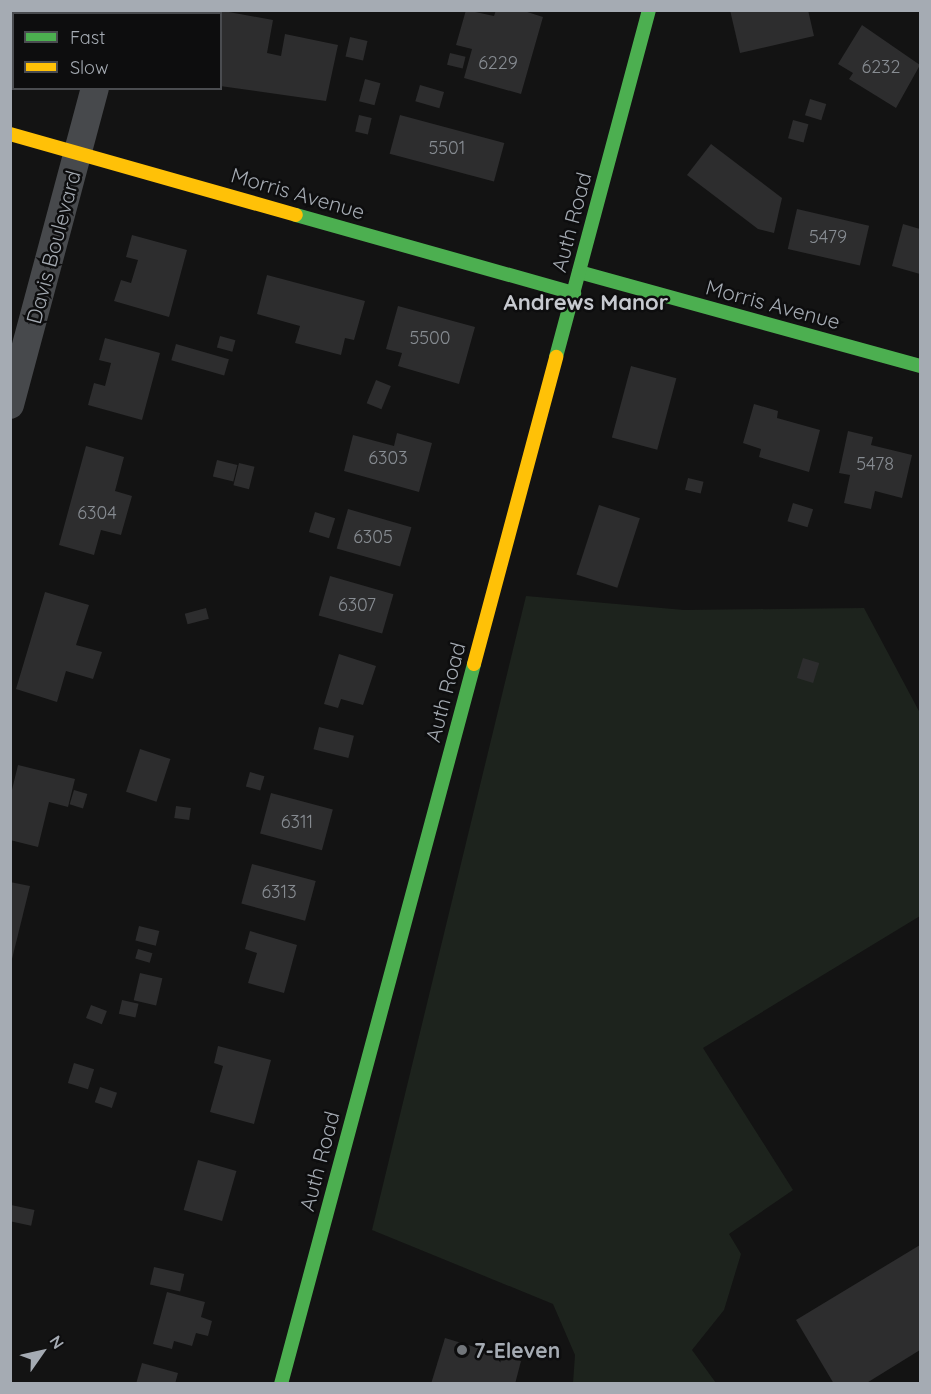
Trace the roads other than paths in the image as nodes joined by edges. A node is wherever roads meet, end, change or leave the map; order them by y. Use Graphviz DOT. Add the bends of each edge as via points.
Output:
graph roads {
  1 [pos="649,10"];
  2 [pos="94,90"];
  3 [pos="10,134"];
  4 [pos="77,153"];
  5 [pos="579,272"];
  6 [pos="574,293"];
  7 [pos="921,366"];
  8 [pos="10,405"];
  9 [pos="281,1383"];
  1 -- 5 [label="main road, Auth Road"];
  2 -- 4 [label="street, Davis Boulevard"];
  3 -- 4 [label="main road, Morris Avenue"];
  4 -- 6 [label="main road, Morris Avenue"];
  4 -- 8 [label="street, Davis Boulevard"];
  5 -- 6 [label="main road, Auth Road"];
  5 -- 7 [label="main road, Morris Avenue"];
  6 -- 9 [label="main road, Auth Road"];
}
